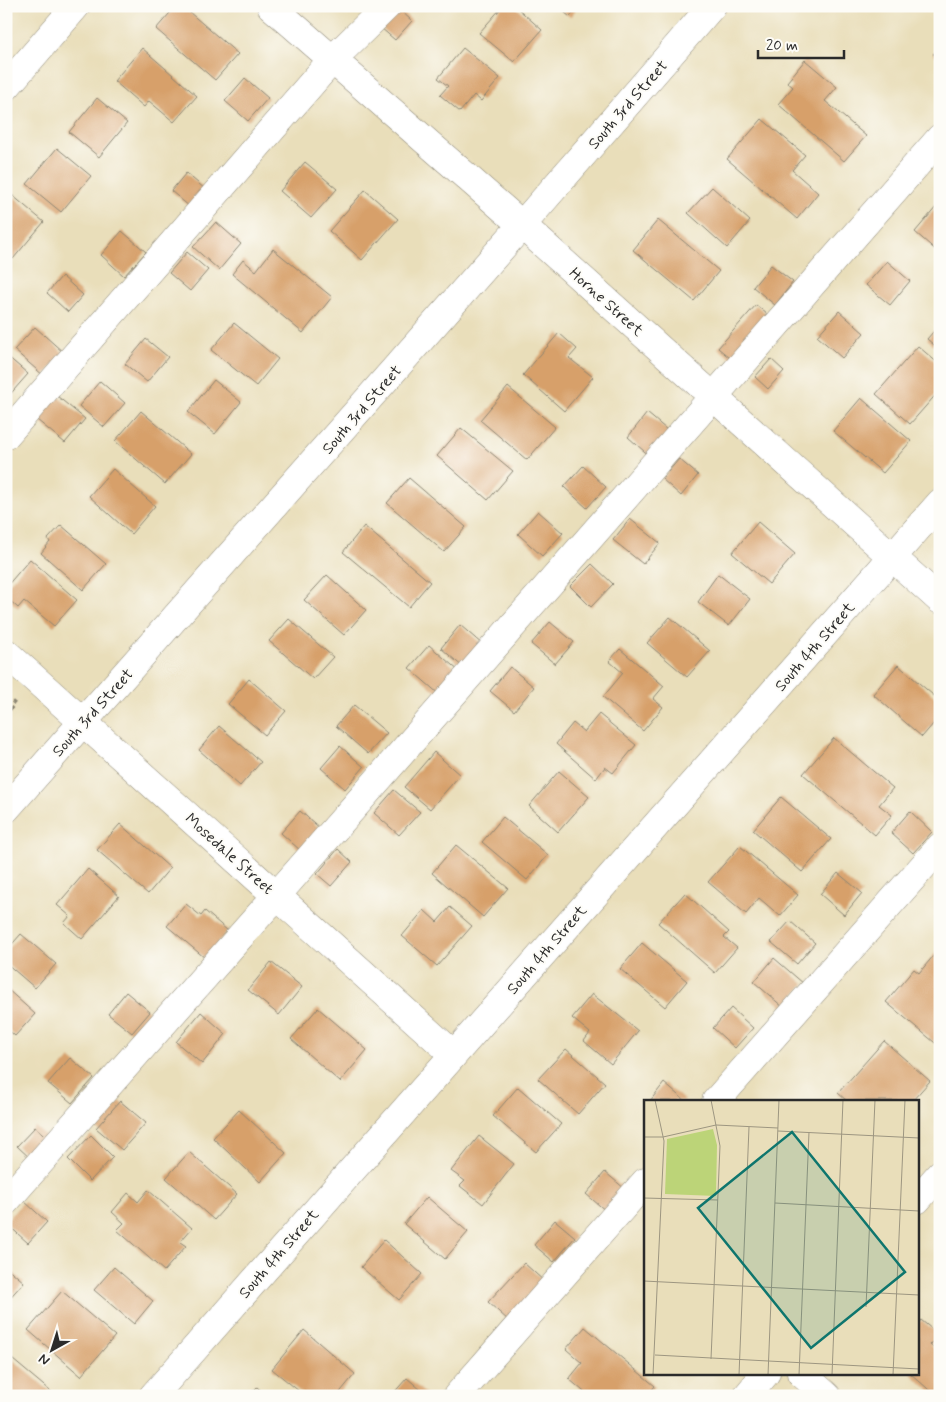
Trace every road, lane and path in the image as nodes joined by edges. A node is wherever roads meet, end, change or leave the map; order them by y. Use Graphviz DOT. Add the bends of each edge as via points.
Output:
graph roads {
  1 [pos="76,6"];
  2 [pos="271,6"];
  3 [pos="387,6"];
  4 [pos="712,6"];
  5 [pos="332,60"];
  6 [pos="6,87"];
  7 [pos="940,138"];
  8 [pos="522,225"];
  9 [pos="713,397"];
  10 [pos="6,435"];
  11 [pos="940,503"];
  12 [pos="892,557"];
  13 [pos="940,600"];
  14 [pos="6,653"];
  15 [pos="6,696"];
  16 [pos="6,714"];
  17 [pos="84,722"];
  18 [pos="6,808"];
  19 [pos="940,847"];
  20 [pos="277,895"];
  21 [pos="453,1054"];
  22 [pos="717,1100"];
  23 [pos="940,1174"];
  24 [pos="644,1183"];
  25 [pos="918,1199"];
  26 [pos="6,1201"];
  27 [pos="765,1374"];
  28 [pos="802,1374"];
  29 [pos="153,1396"];
  30 [pos="457,1396"];
  31 [pos="747,1396"];
  32 [pos="827,1396"];
  1 -- 6 [label="street"];
  2 -- 5 [label="street, Horne Street"];
  3 -- 5 [label="street"];
  4 -- 8 [label="street, South 3rd Street"];
  5 -- 8 [label="street, Horne Street"];
  5 -- 10 [label="street"];
  7 -- 9 [label="street"];
  8 -- 9 [label="street, Horne Street"];
  8 -- 17 [label="street, South 3rd Street"];
  9 -- 12 [label="street, Horne Street"];
  9 -- 20 [label="street"];
  11 -- 12 [label="street, South 4th Street"];
  12 -- 13 [label="street, Horne Street"];
  12 -- 21 [label="street, South 4th Street"];
  14 -- 17 [label="street, Mosedale Street"];
  15 -- 16 [label="path" via="15,704"];
  17 -- 18 [label="street, South 3rd Street"];
  17 -- 20 [label="street, Mosedale Street"];
  19 -- 22 [label="street"];
  20 -- 21 [label="street, Mosedale Street"];
  20 -- 26 [label="street"];
  21 -- 29 [label="street, South 4th Street"];
  23 -- 25 [label="street"];
  24 -- 30 [label="street"];
  27 -- 31 [label="street"];
  28 -- 32 [label="street"];
}
